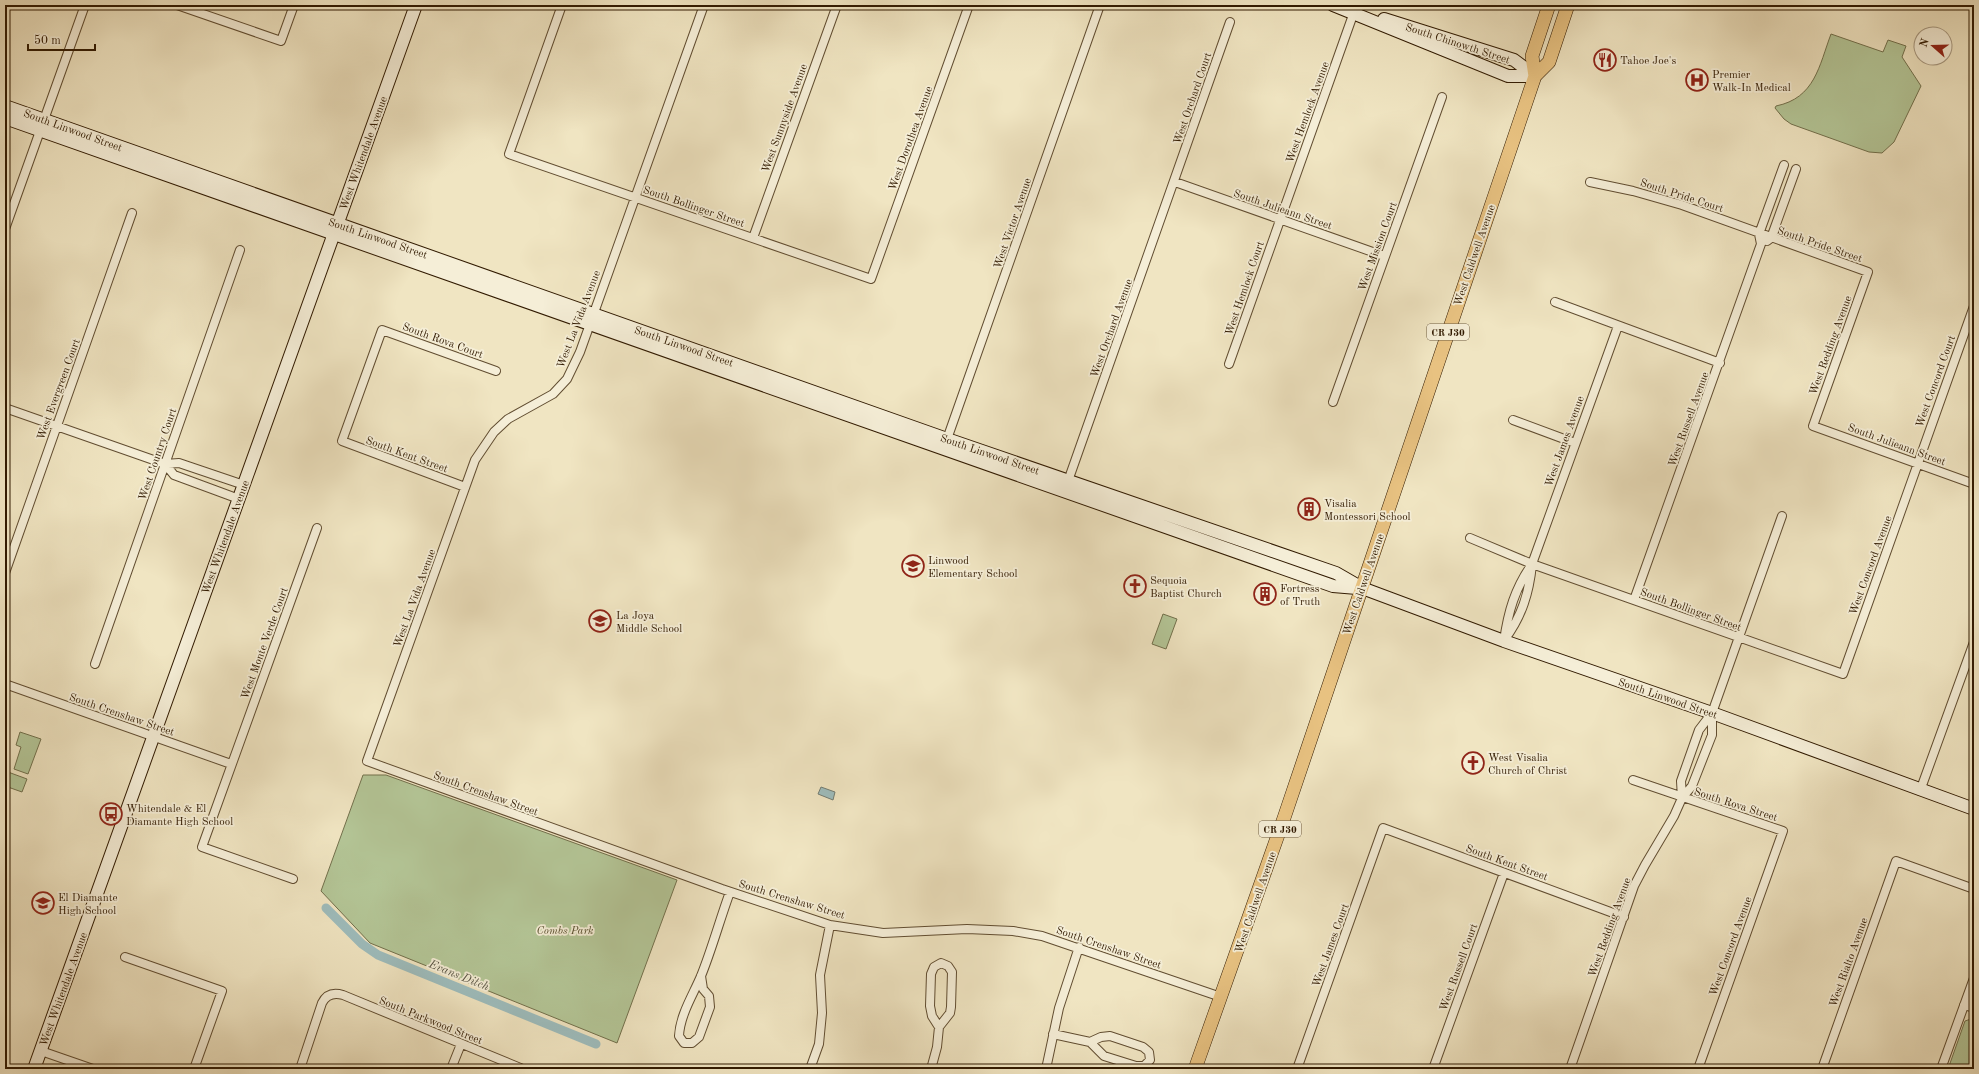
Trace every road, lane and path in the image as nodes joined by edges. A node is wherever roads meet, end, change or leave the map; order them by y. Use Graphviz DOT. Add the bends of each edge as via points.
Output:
graph roads {
  1 [pos="86,5"];
  2 [pos="178,5"];
  3 [pos="294,5"];
  4 [pos="416,5"];
  5 [pos="562,5"];
  6 [pos="704,5"];
  7 [pos="837,5"];
  8 [pos="969,5"];
  9 [pos="1100,5"];
  10 [pos="1333,5"];
  11 [pos="1549,5"];
  12 [pos="1568,5"];
  13 [pos="1354,12"];
  14 [pos="1230,22"];
  15 [pos="1534,76"];
  16 [pos="1442,97"];
  17 [pos="5,106"];
  18 [pos="5,118"];
  19 [pos="46,120"];
  20 [pos="39,131"];
  21 [pos="1784,165"];
  22 [pos="1796,169"];
  23 [pos="1174,182"];
  24 [pos="1590,182"];
  25 [pos="635,198"];
  26 [pos="132,213"];
  27 [pos="1280,220"];
  28 [pos="5,229"];
  29 [pos="335,229"];
  30 [pos="1765,236"];
  31 [pos="753,238"];
  32 [pos="240,250"];
  33 [pos="1384,256"];
  34 [pos="1868,272"];
  35 [pos="871,279"];
  36 [pos="1555,302"];
  37 [pos="1974,306"];
  38 [pos="591,319"];
  39 [pos="1618,326"];
  40 [pos="1720,363"];
  41 [pos="1229,364"];
  42 [pos="496,371"];
  43 [pos="740,378"];
  44 [pos="835,399"];
  45 [pos="1333,402"];
  46 [pos="5,408"];
  47 [pos="1513,420"];
  48 [pos="57,426"];
  49 [pos="1813,426"];
  50 [pos="342,441"];
  51 [pos="1575,443"];
  52 [pos="946,444"];
  53 [pos="1918,463"];
  54 [pos="165,464"];
  55 [pos="1002,469"];
  56 [pos="1068,481"];
  57 [pos="1974,484"];
  58 [pos="244,485"];
  59 [pos="465,487"];
  60 [pos="239,499"];
  61 [pos="1782,516"];
  62 [pos="317,528"];
  63 [pos="1470,538"];
  64 [pos="1532,564"];
  65 [pos="5,573"];
  66 [pos="1362,588"];
  67 [pos="1634,600"];
  68 [pos="1739,638"];
  69 [pos="1504,641"];
  70 [pos="1974,642"];
  71 [pos="95,664"];
  72 [pos="1843,674"];
  73 [pos="5,684"];
  74 [pos="1712,713"];
  75 [pos="154,736"];
  76 [pos="367,762"];
  77 [pos="231,764"];
  78 [pos="1633,780"];
  79 [pos="1920,791"];
  80 [pos="1682,798"];
  81 [pos="1974,810"];
  82 [pos="1383,828"];
  83 [pos="1783,831"];
  84 [pos="1504,873"];
  85 [pos="293,879"];
  86 [pos="1974,889"];
  87 [pos="730,892"];
  88 [pos="1624,917"];
  89 [pos="830,925"];
  90 [pos="1079,947"];
  91 [pos="125,957"];
  92 [pos="701,976"];
  93 [pos="1974,978"];
  94 [pos="1221,998"];
  95 [pos="1964,1005"];
  96 [pos="1974,1008"];
  97 [pos="939,1027"];
  98 [pos="1053,1034"];
  99 [pos="1090,1042"];
  100 [pos="461,1044"];
  101 [pos="41,1051"];
  102 [pos="34,1069"];
  103 [pos="93,1069"];
  104 [pos="194,1069"];
  105 [pos="300,1069"];
  106 [pos="451,1069"];
  107 [pos="523,1069"];
  108 [pos="810,1069"];
  109 [pos="931,1069"];
  110 [pos="1046,1069"];
  111 [pos="1195,1069"];
  112 [pos="1297,1069"];
  113 [pos="1433,1069"];
  114 [pos="1570,1069"];
  115 [pos="1698,1069"];
  116 [pos="1822,1069"];
  117 [pos="1941,1069"];
  1 -- 19 [label="street"];
  2 -- 3 [label="street" via="281,41"];
  4 -- 29 [label="street, West Whitendale Avenue"];
  5 -- 25 [label="street, South Bollinger Street" via="509,154"];
  6 -- 25 [label="street, West La Vida Avenue"];
  7 -- 31 [label="street, West Sunnyside Avenue"];
  8 -- 35 [label="street, West Dorothea Avenue"];
  9 -- 52 [label="street, West Victor Avenue"];
  10 -- 13 [label="street, South Chinowth Street"];
  11 -- 15 [label="main road, West Caldwell Avenue / CR J30" via="1532,56"];
  12 -- 15 [label="main road, West Caldwell Avenue / CR J30" via="1549,62"];
  13 -- 15 [label="street, South Chinowth Street" via="1514,60"];
  13 -- 15 [label="street, South Chinowth Street" via="1371,22 1508,76"];
  13 -- 27 [label="street, West Hemlock Avenue"];
  14 -- 23 [label="street, West Orchard Court"];
  15 -- 66 [label="main road, West Caldwell Avenue / CR J30"];
  16 -- 33 [label="street, West Mission Court"];
  17 -- 19 [label="street, South Linwood Street"];
  18 -- 20 [label="street, South Linwood Street"];
  19 -- 20 [label="street"];
  19 -- 29 [label="street, South Linwood Street"];
  20 -- 28 [label="street"];
  20 -- 29 [label="street, South Linwood Street"];
  21 -- 30 [label="street"];
  22 -- 30 [label="street"];
  23 -- 27 [label="street, South Julieann Street"];
  23 -- 56 [label="street, West Orchard Avenue"];
  24 -- 30 [label="street, South Pride Court" via="1682,205"];
  25 -- 31 [label="street, South Bollinger Street"];
  25 -- 38 [label="street, West La Vida Avenue"];
  26 -- 48 [label="street, West Evergreen Court"];
  27 -- 33 [label="street, South Julieann Street"];
  27 -- 41 [label="street, West Hemlock Court"];
  29 -- 38 [label="street, South Linwood Street"];
  29 -- 58 [label="street, West Whitendale Avenue"];
  30 -- 34 [label="street, South Pride Street"];
  30 -- 40 [label="street, West Russell Avenue"];
  31 -- 35 [label="street, South Bollinger Street"];
  32 -- 54 [label="street, West Country Court"];
  33 -- 45 [label="street, West Mission Court"];
  34 -- 49 [label="street, West Redding Avenue"];
  36 -- 39 [label="street"];
  37 -- 53 [label="street, West Concord Court"];
  38 -- 43 [label="street, South Linwood Street"];
  38 -- 44 [label="street, South Linwood Street"];
  38 -- 59 [label="street, West La Vida Avenue" via="580,352 567,379 553,394 508,420 494,432 475,460"];
  39 -- 40 [label="street"];
  39 -- 51 [label="street, West James Avenue"];
  40 -- 67 [label="street, West Russell Avenue"];
  42 -- 50 [label="street, South Rova Court" via="382,330"];
  43 -- 44 [label="street" via="750,375 816,396"];
  43 -- 52 [label="street, South Linwood Street"];
  44 -- 52 [label="street, South Linwood Street"];
  46 -- 48 [label="street"];
  47 -- 51 [label="street"];
  48 -- 54 [label="street"];
  48 -- 65 [label="street, West Evergreen Court"];
  49 -- 53 [label="street, South Julieann Street"];
  50 -- 59 [label="street, South Kent Street"];
  51 -- 64 [label="street, West James Avenue"];
  52 -- 55 [label="street, South Linwood Street"];
  52 -- 56 [label="street, South Linwood Street"];
  53 -- 57 [label="street, South Julieann Street"];
  53 -- 72 [label="street, West Concord Avenue"];
  54 -- 58 [label="street" via="179,463"];
  54 -- 60 [label="street" via="174,475"];
  54 -- 71 [label="street, West Country Court"];
  55 -- 56 [label="street" via="1058,483"];
  55 -- 66 [label="street, South Linwood Street" via="1333,586"];
  56 -- 66 [label="street, South Linwood Street" via="1336,573"];
  58 -- 60 [label="street, West Whitendale Avenue"];
  59 -- 76 [label="street, West La Vida Avenue"];
  60 -- 75 [label="street, West Whitendale Avenue"];
  61 -- 68 [label="street, West Redding Avenue"];
  62 -- 77 [label="street, West Monte Verde Court"];
  63 -- 64 [label="street, South Bollinger Street"];
  64 -- 67 [label="street, South Bollinger Street"];
  64 -- 69 [label="street, West James Avenue" via="1520,581 1507,617"];
  64 -- 69 [label="street, West James Avenue" via="1530,585 1517,623"];
  66 -- 69 [label="street, South Linwood Street"];
  66 -- 94 [label="main road, West Caldwell Avenue / CR J30"];
  67 -- 68 [label="street, South Bollinger Street"];
  68 -- 72 [label="street, South Bollinger Street"];
  68 -- 74 [label="street, West Redding Avenue"];
  69 -- 74 [label="street, South Linwood Street"];
  70 -- 79 [label="street"];
  73 -- 75 [label="street, South Crenshaw Street"];
  74 -- 79 [label="street, South Linwood Street"];
  74 -- 80 [label="street, West Redding Avenue" via="1712,735 1692,786"];
  74 -- 80 [label="street, West Redding Avenue" via="1699,730 1681,781"];
  75 -- 77 [label="street, South Crenshaw Street"];
  75 -- 101 [label="street, West Whitendale Avenue"];
  76 -- 87 [label="street, South Crenshaw Street"];
  77 -- 85 [label="street, West Monte Verde Court" via="202,847"];
  78 -- 80 [label="street"];
  79 -- 81 [label="street, South Linwood Street"];
  80 -- 83 [label="street, South Rova Street"];
  80 -- 88 [label="street, West Redding Avenue" via="1634,886"];
  82 -- 84 [label="street, South Kent Street"];
  82 -- 112 [label="street, West James Court"];
  83 -- 115 [label="street, West Concord Avenue"];
  84 -- 88 [label="street, South Kent Street"];
  84 -- 113 [label="street, West Russell Court"];
  86 -- 116 [label="street, West Rialto Avenue" via="1896,862"];
  87 -- 89 [label="street, South Crenshaw Street"];
  87 -- 92 [label="street"];
  88 -- 114 [label="street, West Redding Avenue"];
  89 -- 90 [label="street, South Crenshaw Street" via="883,933 1013,931"];
  89 -- 108 [label="street" via="820,975 822,1013 819,1044"];
  90 -- 94 [label="street, South Crenshaw Street"];
  90 -- 98 [label="street"];
  91 -- 104 [label="street" via="222,991"];
  92 -- 92 [label="street" via="680,1029 679,1036 684,1043 692,1044 699,1037 710,1007 709,996 703,989"];
  93 -- 95 [label="street"];
  94 -- 111 [label="main road, West Caldwell Avenue / CR J30"];
  95 -- 96 [label="street"];
  95 -- 117 [label="street"];
  97 -- 97 [label="street" via="950,1013 951,1007 952,972 948,966 941,963 934,967 930,987 932,1016"];
  97 -- 109 [label="street"];
  98 -- 99 [label="street"];
  98 -- 110 [label="street"];
  99 -- 99 [label="street" via="1104,1056 1136,1066 1144,1066 1150,1060 1149,1052 1143,1047 1110,1036"];
  100 -- 105 [label="street, South Parkwood Street" via="343,995 331,994 321,1005"];
  100 -- 106 [label="street"];
  100 -- 107 [label="street, South Parkwood Street"];
  101 -- 102 [label="street, West Whitendale Avenue"];
  101 -- 103 [label="street"];
}
